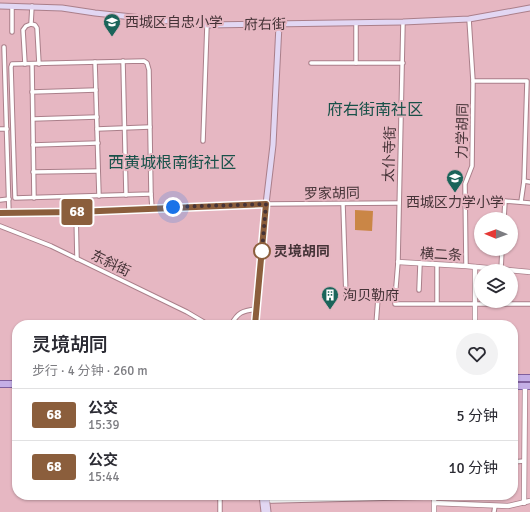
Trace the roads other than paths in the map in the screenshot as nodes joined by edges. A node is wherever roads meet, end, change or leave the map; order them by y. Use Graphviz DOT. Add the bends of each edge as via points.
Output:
graph roads {
  1 [pos="0,6"];
  2 [pos="12,6"];
  3 [pos="32,6"];
  4 [pos="530,8"];
  5 [pos="469,19"];
  6 [pos="403,22"];
  7 [pos="356,23"];
  8 [pos="31,24"];
  9 [pos="279,24"];
  10 [pos="206,25"];
  11 [pos="12,32"];
  12 [pos="4,47"];
  13 [pos="95,62"];
  14 [pos="123,62"];
  15 [pos="311,63"];
  16 [pos="356,63"];
  17 [pos="403,63"];
  18 [pos="25,64"];
  19 [pos="32,64"];
  20 [pos="39,64"];
  21 [pos="473,81"];
  22 [pos="96,90"];
  23 [pos="32,92"];
  24 [pos="97,117"];
  25 [pos="33,119"];
  26 [pos="150,127"];
  27 [pos="124,128"];
  28 [pos="0,129"];
  29 [pos="7,129"];
  30 [pos="98,129"];
  31 [pos="202,141"];
  32 [pos="98,143"];
  33 [pos="33,145"];
  34 [pos="98,171"];
  35 [pos="33,172"];
  36 [pos="524,181"];
  37 [pos="530,182"];
  38 [pos="151,194"];
  39 [pos="126,195"];
  40 [pos="99,196"];
  41 [pos="34,198"];
  42 [pos="9,199"];
  43 [pos="0,200"];
  44 [pos="521,202"];
  45 [pos="399,203"];
  46 [pos="530,203"];
  47 [pos="266,204"];
  48 [pos="344,204"];
  49 [pos="152,208"];
  50 [pos="76,212"];
  51 [pos="504,212"];
  52 [pos="0,213"];
  53 [pos="10,213"];
  54 [pos="0,226"];
  55 [pos="77,259"];
  56 [pos="398,262"];
  57 [pos="420,264"];
  58 [pos="437,265"];
  59 [pos="466,266"];
  60 [pos="474,267"];
  61 [pos="518,271"];
  62 [pos="530,272"];
  63 [pos="419,290"];
  64 [pos="378,298"];
  65 [pos="395,299"];
  66 [pos="437,303"];
  67 [pos="474,304"];
  68 [pos="518,304"];
  69 [pos="530,304"];
  70 [pos="475,308"];
  71 [pos="257,309"];
  72 [pos="201,320"];
  73 [pos="234,320"];
  74 [pos="256,320"];
  75 [pos="376,320"];
  76 [pos="475,320"];
  77 [pos="518,378"];
  78 [pos="530,378"];
  79 [pos="0,384"];
  80 [pos="12,384"];
  81 [pos="527,386"];
  82 [pos="524,453"];
  83 [pos="530,453"];
  84 [pos="524,461"];
  85 [pos="518,462"];
  86 [pos="220,500"];
  87 [pos="263,500"];
  88 [pos="267,500"];
  89 [pos="325,500"];
  90 [pos="530,501"];
  91 [pos="271,502"];
  92 [pos="434,503"];
  93 [pos="524,503"];
  94 [pos="495,506"];
  95 [pos="220,512"];
  96 [pos="264,512"];
  97 [pos="268,512"];
  98 [pos="434,512"];
  99 [pos="494,512"];
  1 -- 2 [label="main road, 府右街"];
  2 -- 3 [label="main road, 府右街"];
  2 -- 11 [label="street"];
  3 -- 8 [label="street"];
  3 -- 10 [label="main road, 府右街"];
  4 -- 5 [label="main road, 府右街"];
  5 -- 6 [label="main road, 府右街"];
  5 -- 21 [label="street, 力学胡同"];
  6 -- 7 [label="main road, 府右街"];
  6 -- 17 [label="street, 太仆寺街"];
  7 -- 9 [label="main road, 府右街"];
  7 -- 16 [label="street"];
  8 -- 18 [label="street" via="23,30"];
  8 -- 20 [label="street" via="37,28"];
  9 -- 10 [label="main road, 府右街"];
  9 -- 47 [label="main road" via="273,145"];
  10 -- 31 [label="street"];
  12 -- 29 [label="street"];
  13 -- 14 [label="street"];
  13 -- 20 [label="street"];
  13 -- 22 [label="street"];
  14 -- 26 [label="street" via="147,62"];
  14 -- 27 [label="street"];
  15 -- 16 [label="street"];
  16 -- 17 [label="street"];
  17 -- 45 [label="street, 太仆寺街"];
  18 -- 19 [label="street"];
  18 -- 41 [label="street" via="12,64 10,67 15,198"];
  19 -- 20 [label="street"];
  19 -- 23 [label="street"];
  21 -- 36 [label="street" via="527,81"];
  21 -- 59 [label="street, 力学胡同" via="472,166 465,184"];
  22 -- 23 [label="street"];
  22 -- 24 [label="street"];
  23 -- 25 [label="street"];
  24 -- 25 [label="street"];
  24 -- 30 [label="street"];
  25 -- 33 [label="street"];
  26 -- 27 [label="street"];
  26 -- 38 [label="street"];
  27 -- 30 [label="street"];
  27 -- 39 [label="street"];
  28 -- 29 [label="street"];
  29 -- 42 [label="street"];
  30 -- 32 [label="street"];
  32 -- 33 [label="street"];
  32 -- 34 [label="street"];
  33 -- 35 [label="street"];
  34 -- 35 [label="street"];
  34 -- 40 [label="street"];
  35 -- 41 [label="street"];
  36 -- 37 [label="street"];
  36 -- 44 [label="street"];
  38 -- 39 [label="street"];
  38 -- 49 [label="street"];
  39 -- 40 [label="street"];
  40 -- 41 [label="street"];
  42 -- 43 [label="street"];
  42 -- 53 [label="street"];
  44 -- 46 [label="street"];
  44 -- 51 [label="street" via="505,201"];
  45 -- 48 [label="street, 罗家胡同"];
  45 -- 56 [label="street, 太仆寺街"];
  47 -- 48 [label="street, 罗家胡同"];
  47 -- 49 [label="main road"];
  47 -- 71 [label="main road"];
  48 -- 64 [label="street" via="346,296"];
  49 -- 50 [label="main road"];
  50 -- 53 [label="main road"];
  50 -- 55 [label="street"];
  52 -- 53 [label="main road"];
  54 -- 55 [label="street, 东斜街"];
  55 -- 72 [label="street, 东斜街"];
  56 -- 57 [label="street, 横二条"];
  56 -- 65 [label="street, 太仆寺街"];
  57 -- 58 [label="street, 横二条"];
  57 -- 63 [label="street"];
  58 -- 59 [label="street, 横二条"];
  58 -- 66 [label="street"];
  59 -- 60 [label="street, 横二条"];
  61 -- 62 [label="street, 横二条"];
  64 -- 65 [label="street"];
  64 -- 75 [label="street"];
  65 -- 67 [label="street" via="395,304"];
  68 -- 69 [label="street"];
  70 -- 76 [label="street"];
  71 -- 73 [label="street" via="244,311"];
  71 -- 74 [label="main road"];
  77 -- 78 [label="main road"];
  79 -- 80 [label="main road"];
  81 -- 82 [label="street"];
  82 -- 83 [label="street"];
  82 -- 84 [label="street"];
  84 -- 85 [label="street"];
  84 -- 93 [label="street"];
  86 -- 95 [label="street"];
  87 -- 96 [label="main road"];
  88 -- 97 [label="main road"];
  89 -- 91 [label="street"];
  90 -- 93 [label="street"];
  92 -- 94 [label="street"];
  92 -- 98 [label="street"];
  93 -- 94 [label="street"];
  94 -- 99 [label="street"];
}
